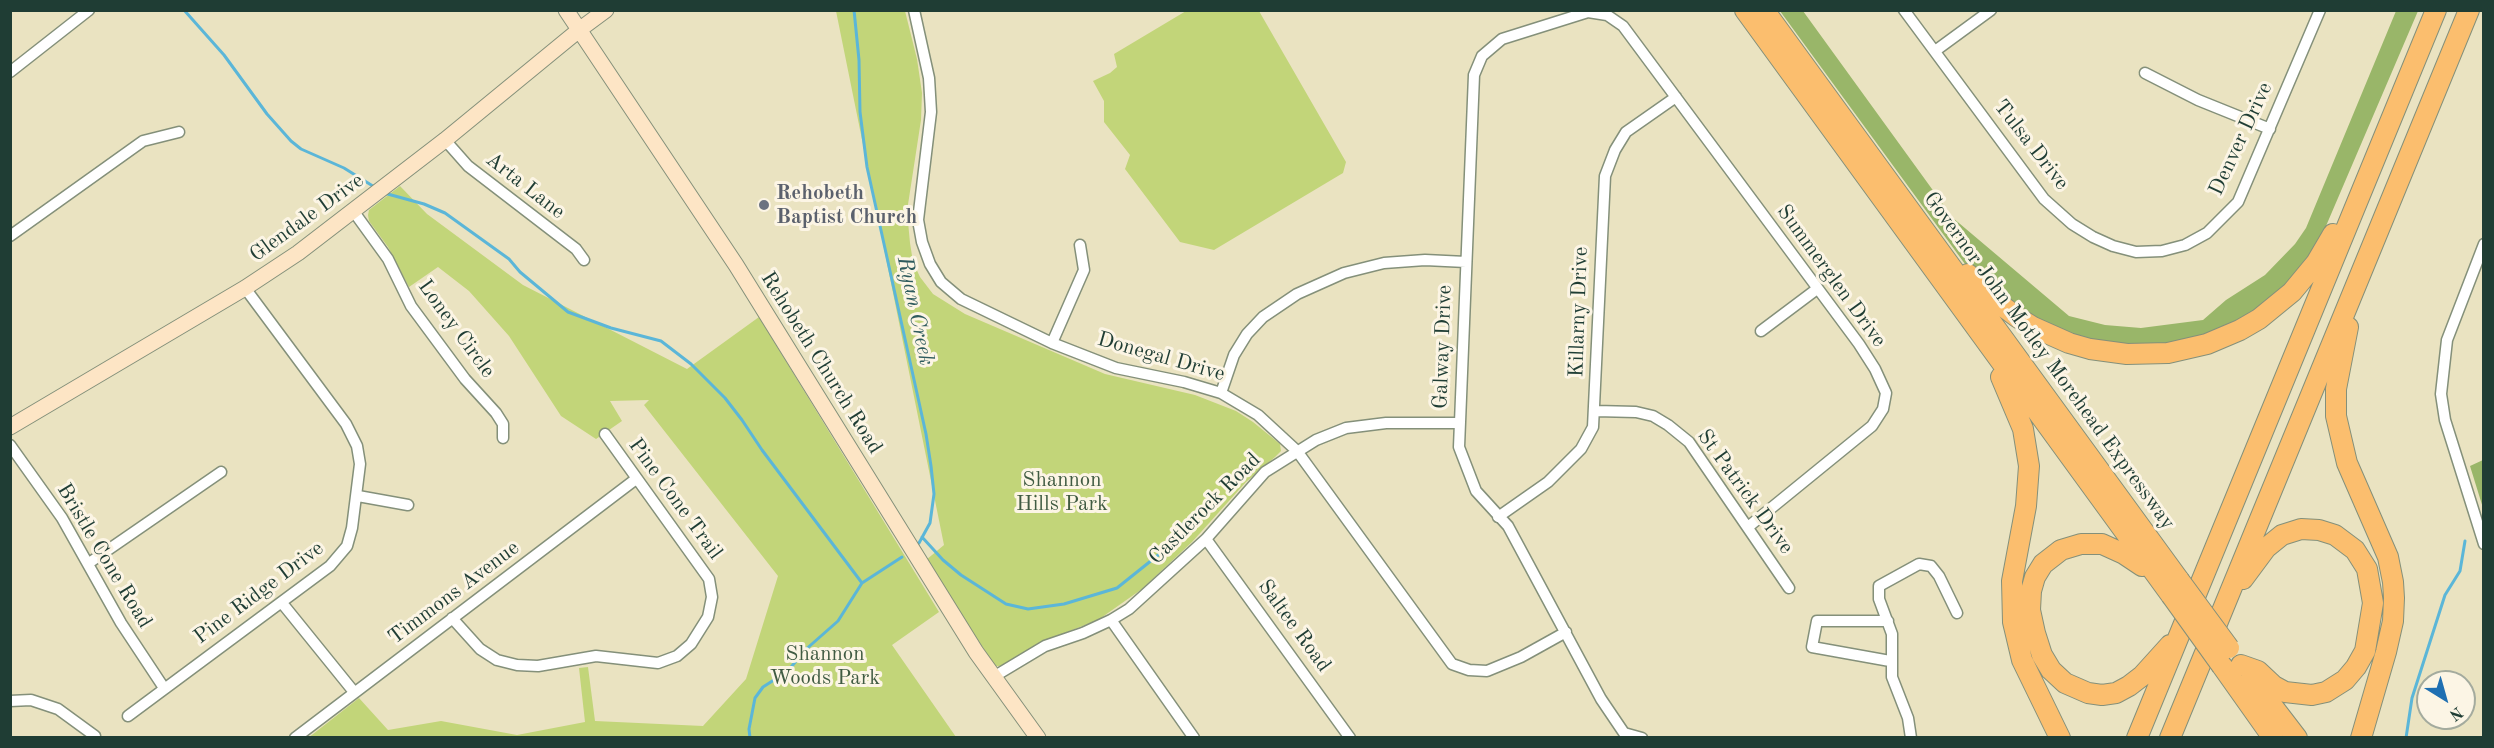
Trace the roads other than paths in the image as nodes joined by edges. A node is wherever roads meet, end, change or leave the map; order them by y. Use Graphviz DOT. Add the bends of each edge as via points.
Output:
graph roads {
  1 [pos="89,10"];
  2 [pos="567,10"];
  3 [pos="606,10"];
  4 [pos="914,10"];
  5 [pos="1745,10"];
  6 [pos="1764,10"];
  7 [pos="1904,10"];
  8 [pos="1991,10"];
  9 [pos="2320,10"];
  10 [pos="2436,10"];
  11 [pos="2469,10"];
  12 [pos="1623,26"];
  13 [pos="579,30"];
  14 [pos="1935,51"];
  15 [pos="10,72"];
  16 [pos="2145,73"];
  17 [pos="1676,97"];
  18 [pos="2389,126"];
  19 [pos="2270,129"];
  20 [pos="179,132"];
  21 [pos="446,140"];
  22 [pos="354,212"];
  23 [pos="10,236"];
  24 [pos="2484,244"];
  25 [pos="1080,245"];
  26 [pos="2162,250"];
  27 [pos="1943,256"];
  28 [pos="584,260"];
  29 [pos="1466,262"];
  30 [pos="1945,285"];
  31 [pos="244,288"];
  32 [pos="1817,289"];
  33 [pos="2346,309"];
  34 [pos="1761,331"];
  35 [pos="1052,343"];
  36 [pos="1221,393"];
  37 [pos="1596,411"];
  38 [pos="1459,423"];
  39 [pos="10,428"];
  40 [pos="605,434"];
  41 [pos="503,438"];
  42 [pos="10,445"];
  43 [pos="1297,451"];
  44 [pos="221,472"];
  45 [pos="636,479"];
  46 [pos="358,496"];
  47 [pos="408,505"];
  48 [pos="1498,517"];
  49 [pos="1748,527"];
  50 [pos="1206,539"];
  51 [pos="2484,544"];
  52 [pos="89,563"];
  53 [pos="2154,572"];
  54 [pos="1789,588"];
  55 [pos="2175,588"];
  56 [pos="2232,588"];
  57 [pos="282,603"];
  58 [pos="1957,614"];
  59 [pos="452,618"];
  60 [pos="1111,620"];
  61 [pos="1888,621"];
  62 [pos="1566,632"];
  63 [pos="2178,636"];
  64 [pos="2231,660"];
  65 [pos="1890,661"];
  66 [pos="995,676"];
  67 [pos="164,688"];
  68 [pos="354,692"];
  69 [pos="10,701"];
  70 [pos="128,716"];
  71 [pos="1622,735"];
  72 [pos="95,736"];
  73 [pos="2171,736"];
  74 [pos="2272,737"];
  75 [pos="295,738"];
  76 [pos="1038,738"];
  77 [pos="1194,738"];
  78 [pos="1350,738"];
  79 [pos="1642,738"];
  80 [pos="1911,738"];
  81 [pos="2060,738"];
  82 [pos="2136,738"];
  83 [pos="2297,738"];
  84 [pos="2361,738"];
  1 -- 15 [label="street"];
  2 -- 13 [label="street, Rehobeth Church Road"];
  3 -- 13 [label="street, Glendale Drive"];
  4 -- 35 [label="street, Donegal Drive" via="929,78 931,112 918,220 930,264 941,282 961,299"];
  5 -- 30 [label="highway, Governor John Motley Morehead Expressway"];
  6 -- 27 [label="highway, Governor John Motley Morehead Expressway"];
  7 -- 14 [label="street, Tulsa Drive"];
  8 -- 14 [label="street"];
  9 -- 19 [label="street, Denver Drive"];
  10 -- 18 [label="highway"];
  11 -- 33 [label="highway"];
  12 -- 17 [label="street, Summerglen Drive"];
  12 -- 29 [label="street, Galway Drive" via="1607,15 1588,12 1502,39 1482,56 1474,75"];
  13 -- 21 [label="street, Glendale Drive"];
  13 -- 66 [label="street, Rehobeth Church Road" via="736,265 976,652"];
  14 -- 26 [label="street, Tulsa Drive" via="2044,199 2072,224 2112,246 2136,252"];
  16 -- 19 [label="street"];
  17 -- 32 [label="street, Summerglen Drive"];
  17 -- 37 [label="street, Killarny Drive" via="1626,132 1605,176"];
  18 -- 27 [label="highway" via="2362,165 2327,245 2292,292 2259,319 2197,347 2168,353 2127,354 2069,343 2017,317"];
  18 -- 63 [label="highway"];
  19 -- 26 [label="street, Denver Drive" via="2238,202 2207,233 2185,245"];
  20 -- 23 [label="street" via="143,141"];
  21 -- 22 [label="street, Glendale Drive"];
  21 -- 28 [label="street, Arta Lane" via="468,166 576,249"];
  22 -- 31 [label="street, Glendale Drive"];
  22 -- 41 [label="street, Loney Circle" via="388,259 411,306 465,379 496,413 503,424"];
  24 -- 51 [label="street" via="2447,340 2441,394 2445,420"];
  25 -- 35 [label="street" via="1084,270"];
  27 -- 55 [label="highway, Governor John Motley Morehead Expressway"];
  29 -- 36 [label="street" via="1384,263 1344,273 1297,294 1263,317 1247,334 1234,355"];
  29 -- 38 [label="street, Galway Drive"];
  30 -- 53 [label="highway, Governor John Motley Morehead Expressway"];
  30 -- 81 [label="highway" via="2005,384 2023,429 2029,483 2012,581 2013,622 2022,660"];
  31 -- 39 [label="street, Glendale Drive"];
  31 -- 46 [label="street, Pine Ridge Drive" via="346,423 360,464"];
  32 -- 34 [label="street"];
  32 -- 49 [label="street, Summerglen Drive" via="1875,369 1886,393 1883,409 1872,426"];
  33 -- 56 [label="highway"];
  33 -- 84 [label="highway" via="2349,330 2336,389 2336,416 2347,463 2388,557 2394,598 2386,652"];
  35 -- 36 [label="street, Donegal Drive" via="1116,368"];
  36 -- 43 [label="street, Donegal Drive" via="1258,415"];
  37 -- 48 [label="street, Killarny Drive" via="1593,427 1581,449 1548,482"];
  37 -- 49 [label="street, St Patrick Drive" via="1636,412 1668,425 1689,442"];
  38 -- 43 [label="street, Castlerock Road" via="1386,423 1346,428"];
  38 -- 48 [label="street, Galway Drive" via="1459,447 1470,479"];
  40 -- 45 [label="street, Pine Cone Trail"];
  42 -- 52 [label="street, Bristle Cone Road"];
  43 -- 50 [label="street, Castlerock Road" via="1265,472"];
  43 -- 62 [label="street, Donegal Drive" via="1452,664 1487,671"];
  44 -- 52 [label="street"];
  45 -- 59 [label="street, Timmons Avenue"];
  45 -- 59 [label="street, Pine Cone Trail" via="709,579 712,597 708,617 691,644 677,656 658,663 596,656 538,666 517,665 496,660 480,649"];
  46 -- 47 [label="street"];
  46 -- 57 [label="street, Pine Ridge Drive" via="352,528 341,555"];
  48 -- 62 [label="street, Galway Drive" via="1508,526"];
  49 -- 54 [label="street, St Patrick Drive"];
  50 -- 60 [label="street, Castlerock Road" via="1129,609"];
  50 -- 78 [label="street, Saltee Road"];
  52 -- 67 [label="street, Bristle Cone Road"];
  53 -- 55 [label="highway, Governor John Motley Morehead Expressway"];
  53 -- 63 [label="highway" via="2102,544 2081,544 2061,550 2043,564 2031,591 2030,610 2042,655 2065,683 2088,693 2115,693 2142,676"];
  55 -- 64 [label="highway, Governor John Motley Morehead Expressway, bridge"];
  56 -- 64 [label="highway" via="2282,535 2301,529 2319,530 2336,535 2355,550 2367,569 2373,603 2365,651 2344,680 2326,692 2285,692 2258,670"];
  56 -- 73 [label="highway"];
  57 -- 67 [label="street, Pine Ridge Drive"];
  57 -- 68 [label="street"];
  58 -- 61 [label="street" via="1935,571 1919,564 1879,586 1879,599"];
  59 -- 68 [label="street, Timmons Avenue"];
  60 -- 66 [label="street, Castlerock Road" via="1045,646"];
  60 -- 77 [label="street"];
  61 -- 65 [label="street" via="1892,633"];
  61 -- 65 [label="street" via="1817,621 1812,647"];
  62 -- 71 [label="street, Galway Drive"];
  63 -- 82 [label="highway"];
  64 -- 74 [label="highway, Governor John Motley Morehead Expressway"];
  64 -- 83 [label="highway, Governor John Motley Morehead Expressway"];
  65 -- 80 [label="street"];
  66 -- 76 [label="street, Rehobeth Church Road"];
  67 -- 70 [label="street, Pine Ridge Drive"];
  68 -- 75 [label="street, Timmons Avenue"];
  69 -- 72 [label="street" via="31,700 58,709"];
  71 -- 79 [label="street, Galway Drive"];
}
